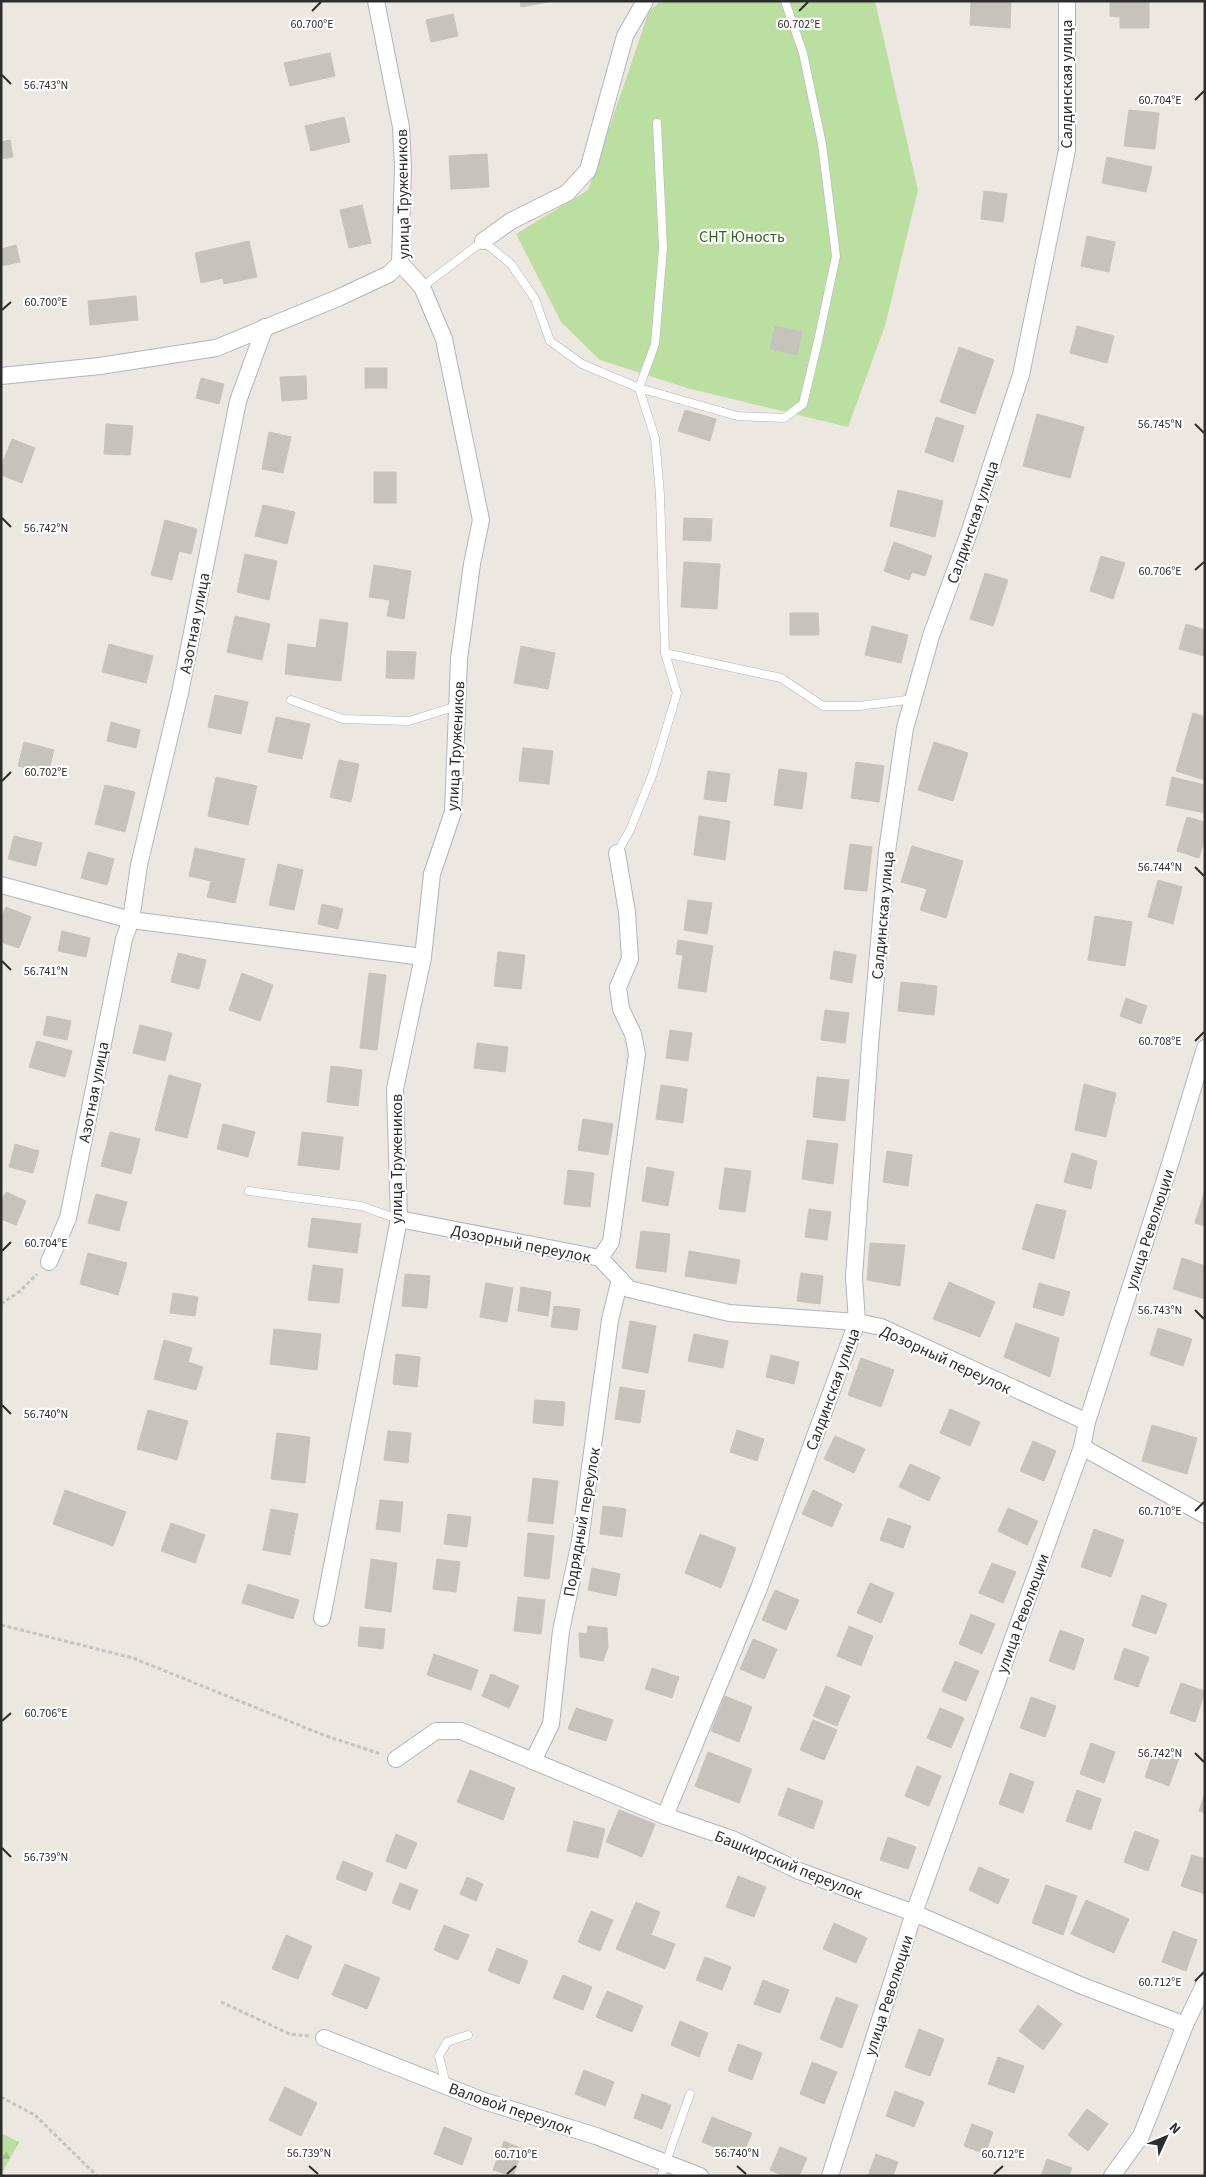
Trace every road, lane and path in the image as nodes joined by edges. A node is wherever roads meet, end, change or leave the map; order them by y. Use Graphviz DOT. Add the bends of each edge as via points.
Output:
graph roads {
  1 [pos="376,1"];
  2 [pos="644,1"];
  3 [pos="785,1"];
  4 [pos="1066,1"];
  5 [pos="657,123"];
  6 [pos="483,241"];
  7 [pos="400,263"];
  8 [pos="422,288"];
  9 [pos="265,327"];
  10 [pos="1,376"];
  11 [pos="639,388"];
  12 [pos="665,653"];
  13 [pos="914,699"];
  14 [pos="291,700"];
  15 [pos="458,706"];
  16 [pos="617,853"];
  17 [pos="1,885"];
  18 [pos="131,920"];
  19 [pos="423,957"];
  20 [pos="1205,1048"];
  21 [pos="249,1191"];
  22 [pos="399,1219"];
  23 [pos="600,1258"];
  24 [pos="49,1262"];
  25 [pos="620,1279"];
  26 [pos="1,1304"];
  27 [pos="857,1322"];
  28 [pos="1086,1422"];
  29 [pos="1082,1448"];
  30 [pos="1205,1515"];
  31 [pos="322,1618"];
  32 [pos="1,1625"];
  33 [pos="396,1759"];
  34 [pos="533,1761"];
  35 [pos="665,1816"];
  36 [pos="914,1913"];
  37 [pos="1205,1983"];
  38 [pos="221,2002"];
  39 [pos="1185,2025"];
  40 [pos="468,2035"];
  41 [pos="324,2038"];
  42 [pos="446,2086"];
  43 [pos="690,2094"];
  44 [pos="1,2097"];
  45 [pos="664,2169"];
  46 [pos="97,2176"];
  47 [pos="700,2176"];
  48 [pos="830,2176"];
  49 [pos="1112,2176"];
  1 -- 7 [label="street, улица Тружеников" via="401,126"];
  2 -- 6 [label="street" via="626,36 588,170 567,192 511,221"];
  3 -- 11 [label="lane" via="803,53 822,144 836,256 802,404 784,418 737,416"];
  4 -- 13 [label="street, Салдинская улица" via="1067,150 1021,375 931,636"];
  5 -- 11 [label="lane" via="663,248 654,344"];
  6 -- 8 [label="lane"];
  6 -- 11 [label="lane" via="511,264 535,299 550,341 582,364"];
  7 -- 8 [label="street, улица Тружеников"];
  7 -- 9 [label="street" via="389,274"];
  8 -- 15 [label="street, улица Тружеников" via="444,339 481,520 459,660"];
  9 -- 10 [label="street" via="216,348 100,366"];
  9 -- 18 [label="street, Азотная улица" via="238,401 180,693 139,865"];
  11 -- 12 [label="lane" via="655,438"];
  12 -- 13 [label="lane" via="781,678 823,706 859,706"];
  12 -- 16 [label="lane" via="677,693 653,773"];
  13 -- 27 [label="street, Салдинская улица" via="905,728 887,851 854,1277"];
  14 -- 15 [label="lane" via="343,719 409,721"];
  15 -- 19 [label="street, улица Тружеников" via="453,812 432,874"];
  16 -- 23 [label="street" via="627,912 630,959 618,987 620,1009 633,1034 637,1054 611,1242"];
  17 -- 18 [label="street"];
  18 -- 19 [label="street"];
  18 -- 24 [label="street, Азотная улица" via="124,939 68,1218"];
  19 -- 22 [label="street, улица Тружеников" via="395,1090"];
  20 -- 28 [label="street, улица Революции"];
  21 -- 22 [label="lane" via="361,1206"];
  22 -- 23 [label="street, Дозорный переулок"];
  22 -- 31 [label="street, улица Тружеников"];
  23 -- 25 [label="street, Дозорный переулок"];
  24 -- 26 [label="path" via="20,1291"];
  25 -- 27 [label="street, Дозорный переулок" via="629,1289 729,1314"];
  25 -- 34 [label="street, Подрядный переулок" via="610,1320 580,1541 562,1631 551,1724"];
  27 -- 28 [label="street, Дозорный переулок" via="881,1327"];
  27 -- 35 [label="street, Салдинская улица" via="759,1588"];
  28 -- 29 [label="street, улица Революции"];
  29 -- 30 [label="street"];
  29 -- 36 [label="street, улица Революции"];
  32 -- 33 [label="path" via="133,1658 326,1736"];
  33 -- 34 [label="street, Башкирский переулок" via="436,1731 461,1731"];
  34 -- 35 [label="street, Башкирский переулок"];
  35 -- 36 [label="street, Башкирский переулок" via="732,1839 799,1871"];
  36 -- 39 [label="street, Башкирский переулок" via="1080,1985"];
  36 -- 48 [label="street, улица Революции"];
  37 -- 39 [label="street"];
  38 -- 41 [label="path" via="290,2034"];
  39 -- 49 [label="street" via="1140,2136"];
  40 -- 42 [label="lane" via="447,2042 439,2056"];
  41 -- 42 [label="street, Валовой переулок"];
  42 -- 45 [label="street, Валовой переулок" via="596,2136"];
  43 -- 45 [label="lane"];
  44 -- 46 [label="path" via="35,2115"];
  45 -- 47 [label="street, Валовой переулок"];
}
